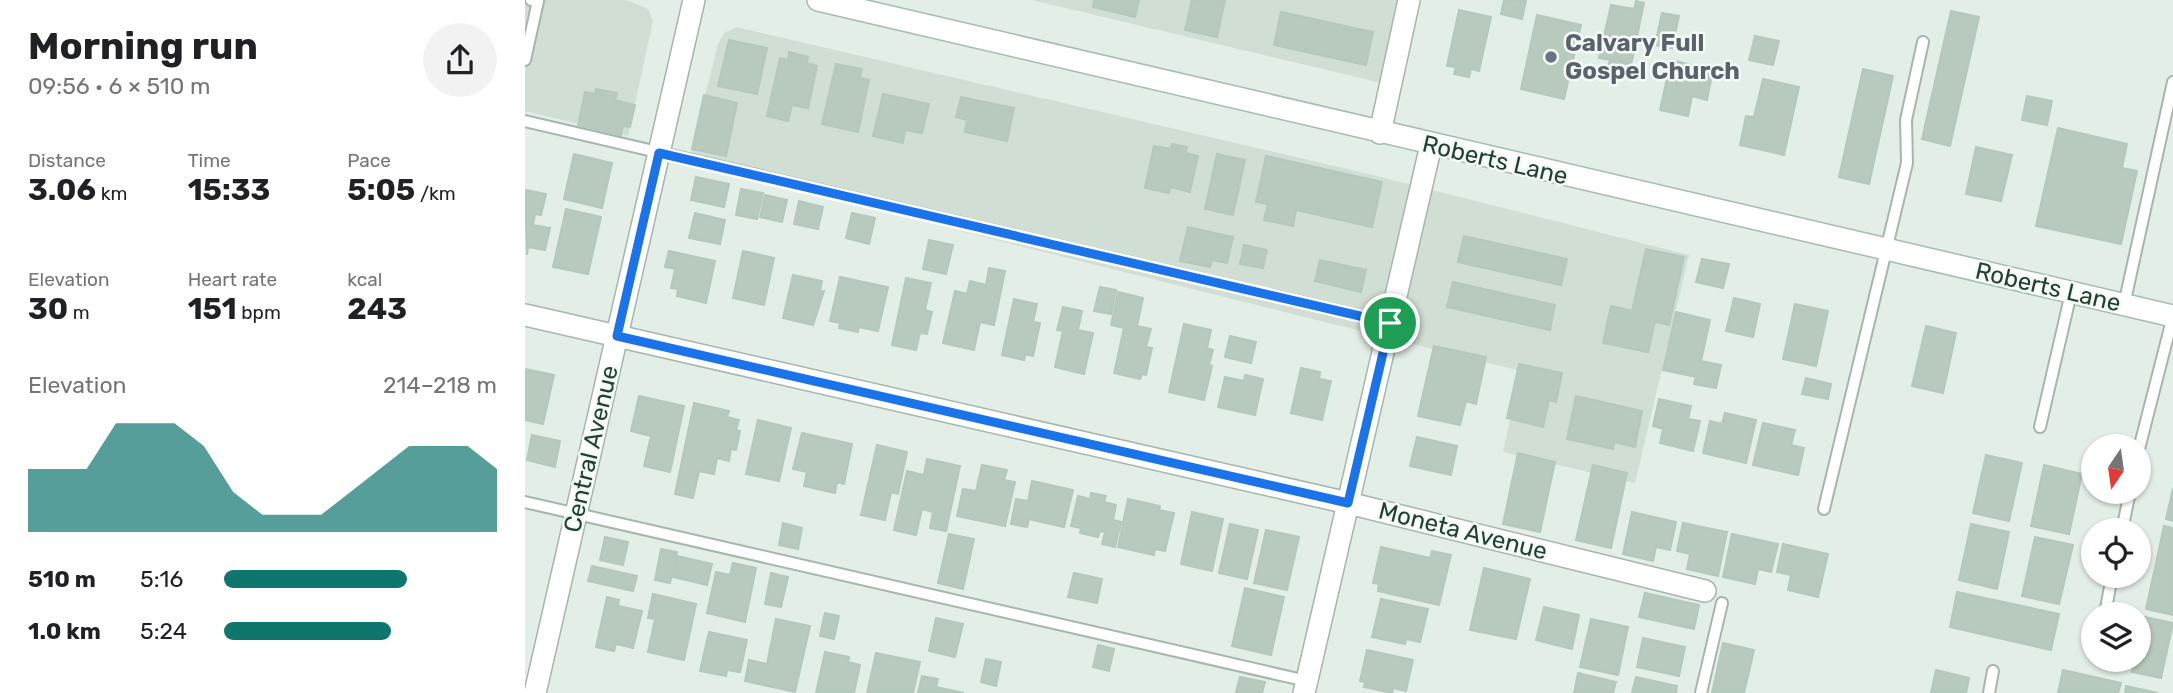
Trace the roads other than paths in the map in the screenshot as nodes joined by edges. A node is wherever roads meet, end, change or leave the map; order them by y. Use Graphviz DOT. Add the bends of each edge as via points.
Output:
graph roads {
  1 [pos="531,0"];
  2 [pos="694,0"];
  3 [pos="818,0"];
  4 [pos="1409,0"];
  5 [pos="1923,42"];
  6 [pos="525,60"];
  7 [pos="2173,82"];
  8 [pos="525,121"];
  9 [pos="1380,133"];
  10 [pos="1431,145"];
  11 [pos="659,153"];
  12 [pos="1884,250"];
  13 [pos="2071,293"];
  14 [pos="2125,305"];
  15 [pos="525,315"];
  16 [pos="2173,316"];
  17 [pos="1390,323"];
  18 [pos="617,336"];
  19 [pos="2041,427"];
  20 [pos="2143,434"];
  21 [pos="525,502"];
  22 [pos="1348,503"];
  23 [pos="1824,509"];
  24 [pos="576,513"];
  25 [pos="1713,597"];
  26 [pos="1993,671"];
  27 [pos="1306,687"];
  28 [pos="535,693"];
  29 [pos="1701,693"];
  30 [pos="1989,693"];
  1 -- 6 [label="lane" via="538,1"];
  2 -- 11 [label="street, Central Avenue"];
  3 -- 9 [label="street, Roberts Lane"];
  4 -- 9 [label="street"];
  5 -- 12 [label="lane" via="1906,120 1907,163"];
  7 -- 14 [label="lane"];
  8 -- 11 [label="lane"];
  9 -- 10 [label="street, Roberts Lane"];
  10 -- 12 [label="street, Roberts Lane"];
  10 -- 17 [label="street"];
  11 -- 17 [label="lane"];
  11 -- 18 [label="street, Central Avenue"];
  12 -- 13 [label="street, Roberts Lane"];
  12 -- 23 [label="lane"];
  13 -- 14 [label="street, Roberts Lane"];
  13 -- 19 [label="lane"];
  14 -- 16 [label="street, Roberts Lane"];
  15 -- 18 [label="street, Moneta Avenue"];
  16 -- 20 [label="lane"];
  17 -- 22 [label="street"];
  18 -- 22 [label="street, Moneta Avenue"];
  18 -- 24 [label="street, Central Avenue"];
  21 -- 24 [label="lane"];
  22 -- 25 [label="street, Moneta Avenue"];
  22 -- 27 [label="street"];
  24 -- 27 [label="lane"];
  24 -- 28 [label="street, Central Avenue"];
  25 -- 29 [label="lane"];
  26 -- 30 [label="lane"];
}
